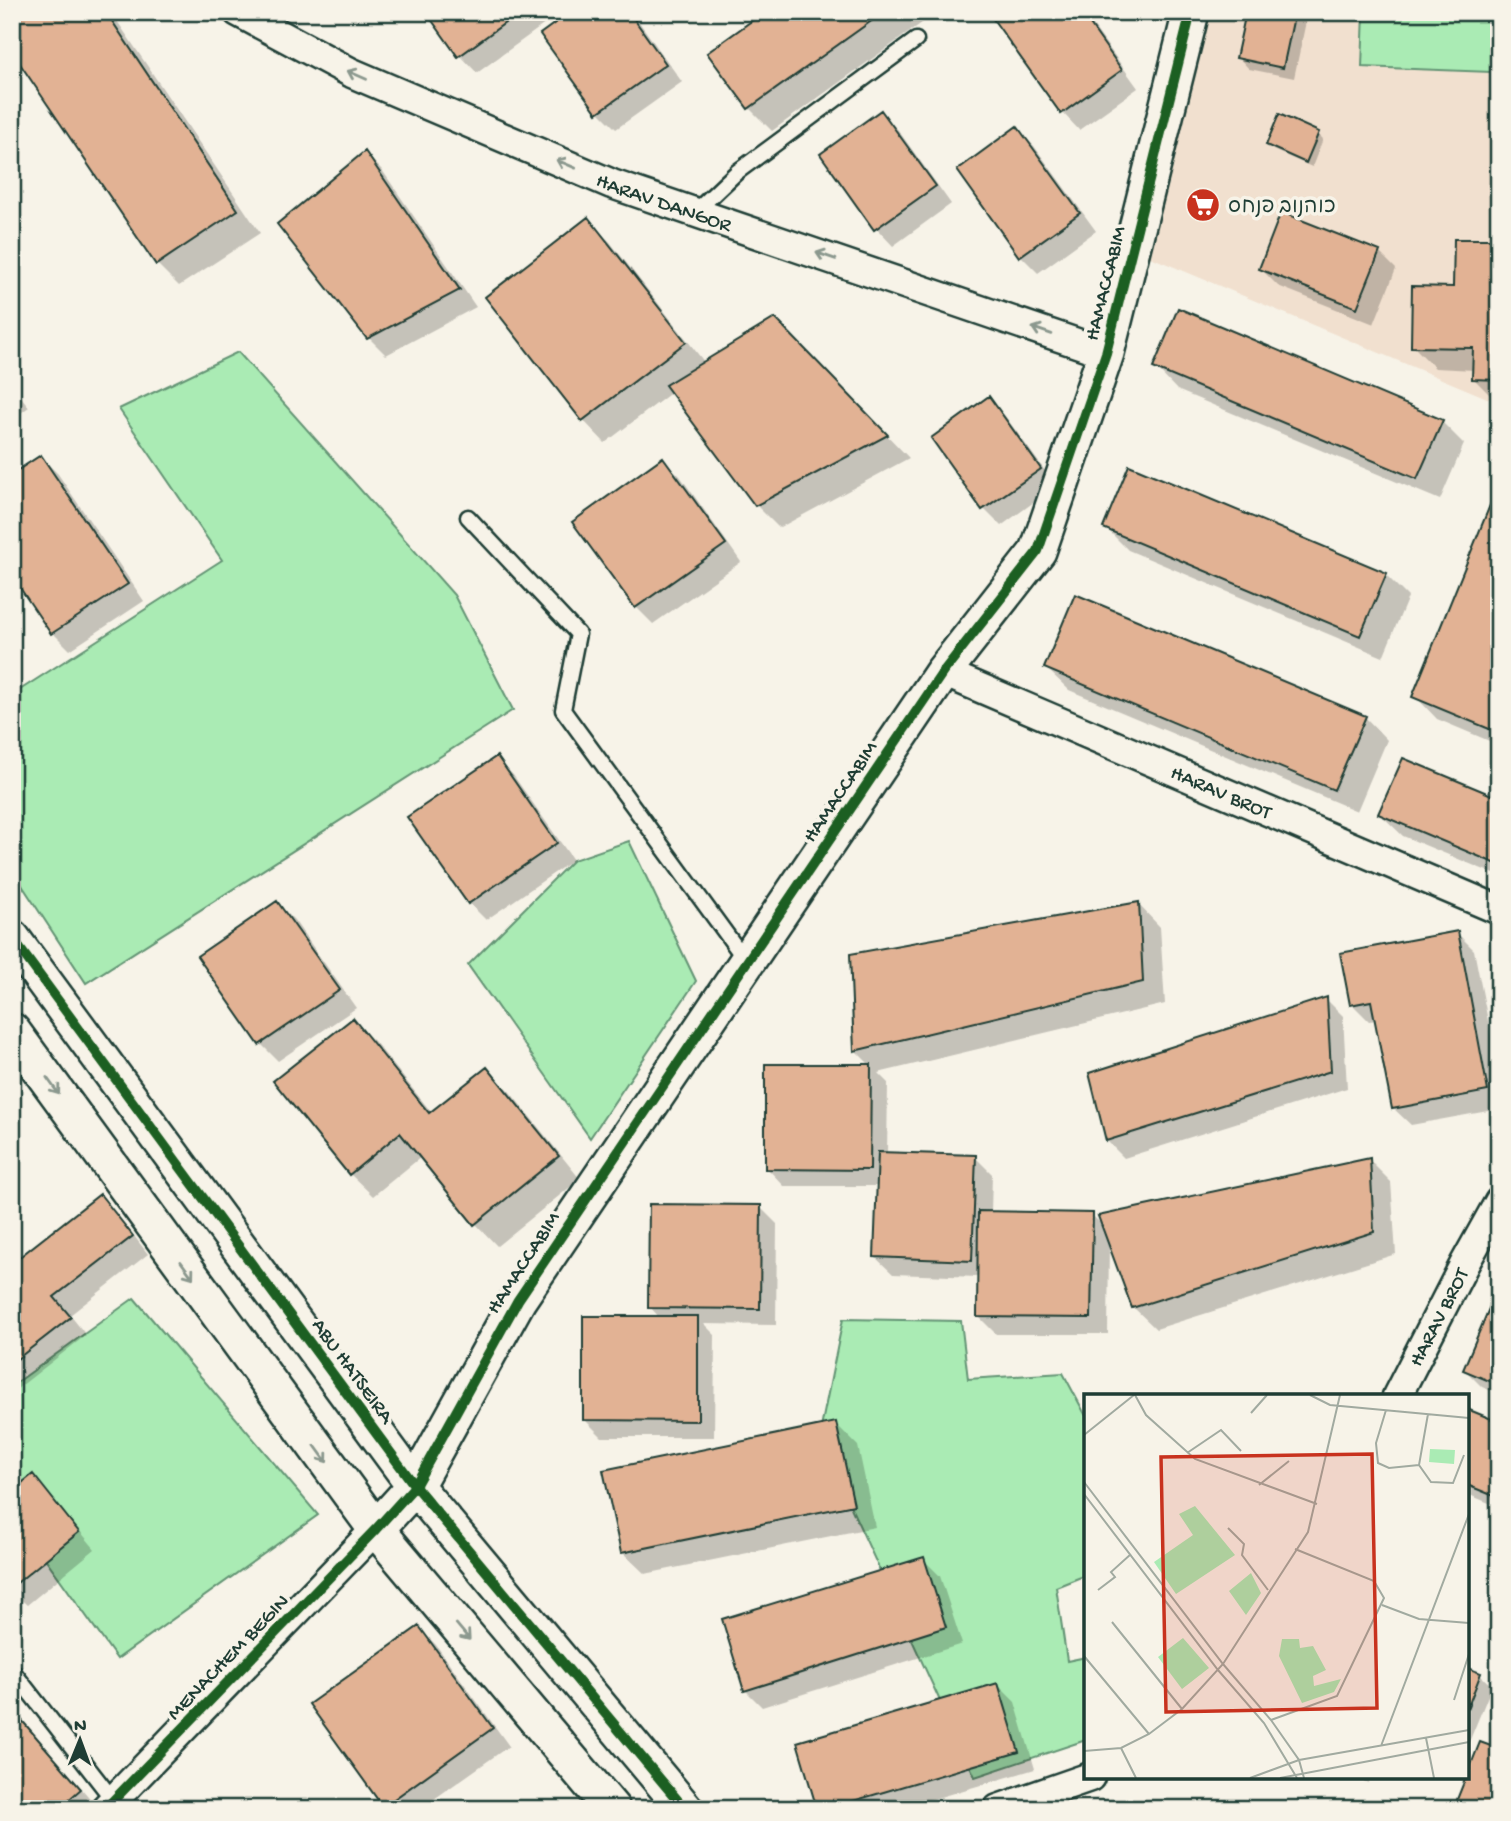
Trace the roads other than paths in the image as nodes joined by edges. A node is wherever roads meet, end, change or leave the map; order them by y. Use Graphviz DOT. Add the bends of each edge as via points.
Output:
graph roads {
  1 [pos="238,12"];
  2 [pos="1191,12"];
  3 [pos="916,40"];
  4 [pos="696,211"];
  5 [pos="1106,353"];
  6 [pos="468,517"];
  7 [pos="943,673"];
  8 [pos="1499,910"];
  9 [pos="12,938"];
  10 [pos="747,963"];
  11 [pos="12,1031"];
  12 [pos="1499,1202"];
  13 [pos="1398,1394"];
  14 [pos="415,1486"];
  15 [pos="376,1529"];
  16 [pos="12,1670"];
  17 [pos="1084,1779"];
  18 [pos="109,1805"];
  19 [pos="612,1809"];
  20 [pos="685,1809"];
  21 [pos="998,1809"];
  4 -- 1 [label="street, HARAV DANGOR, one-way" via="612,184 352,73"];
  2 -- 5 [label="street, HAMACCABIM"];
  3 -- 4 [label="lane" via="737,172"];
  5 -- 4 [label="street, HARAV DANGOR, one-way"];
  5 -- 7 [label="street, HAMACCABIM" via="1038,551"];
  6 -- 10 [label="lane" via="578,634 564,710"];
  7 -- 8 [label="street, HARAV BROT"];
  7 -- 10 [label="street, HAMACCABIM"];
  9 -- 14 [label="street, ABU HATSEIRA"];
  10 -- 14 [label="street, HAMACCABIM" via="518,1300"];
  11 -- 15 [label="street, one-way"];
  12 -- 13 [label="street, HARAV BROT"];
  14 -- 15 [label="street, HAMACCABIM"];
  14 -- 20 [label="street, ABU HATSEIRA"];
  15 -- 18 [label="street, MENACHEM BEGIN"];
  15 -- 19 [label="street, one-way"];
  16 -- 18 [label="lane"];
  17 -- 21 [label="street"];
}
